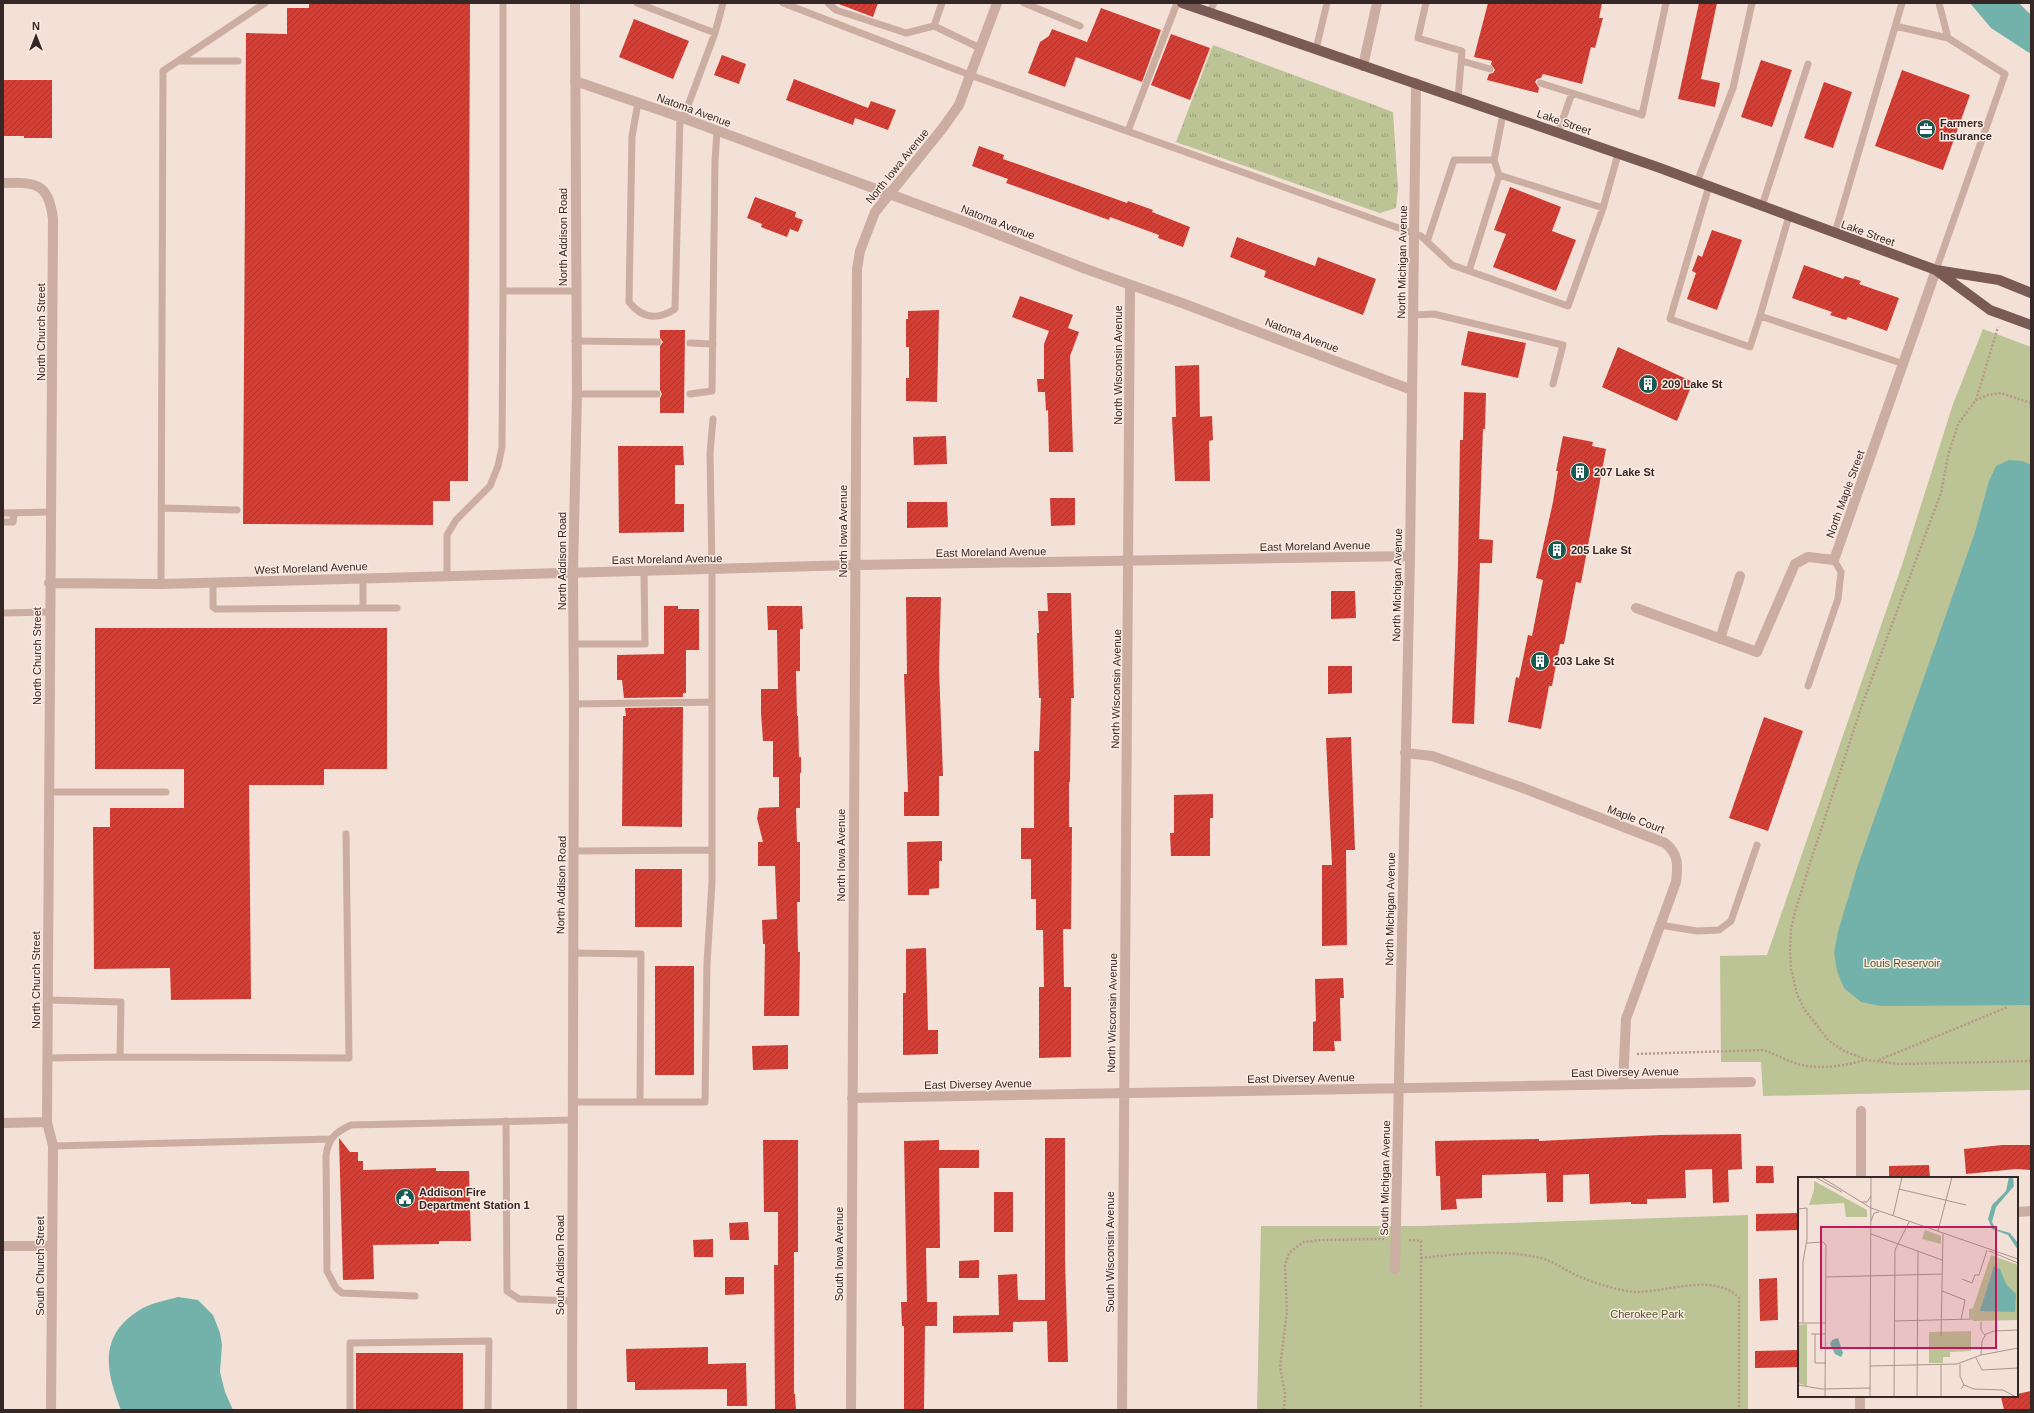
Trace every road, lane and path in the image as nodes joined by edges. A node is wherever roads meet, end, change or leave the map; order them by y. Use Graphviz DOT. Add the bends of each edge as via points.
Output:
graph roads {
  1 [pos="265,3"];
  2 [pos="503,3"];
  3 [pos="575,3"];
  4 [pos="637,3"];
  5 [pos="724,3"];
  6 [pos="783,3"];
  7 [pos="828,3"];
  8 [pos="942,3"];
  9 [pos="997,3"];
  10 [pos="1024,3"];
  11 [pos="1177,3"];
  12 [pos="1182,3"];
  13 [pos="1214,3"];
  14 [pos="1327,3"];
  15 [pos="1377,3"];
  16 [pos="1426,3"];
  17 [pos="1666,3"];
  18 [pos="1752,3"];
  19 [pos="1902,3"];
  20 [pos="1938,3"];
  21 [pos="1209,13"];
  22 [pos="934,26"];
  23 [pos="1080,26"];
  24 [pos="1895,26"];
  25 [pos="715,33"];
  26 [pos="1948,38"];
  27 [pos="980,48"];
  28 [pos="1316,49"];
  29 [pos="1462,60"];
  30 [pos="178,61"];
  31 [pos="238,61"];
  32 [pos="1808,64"];
  33 [pos="1363,66"];
  34 [pos="1490,69"];
  35 [pos="970,75"];
  36 [pos="575,81"];
  37 [pos="1416,83"];
  38 [pos="1540,83"];
  39 [pos="1572,93"];
  40 [pos="1458,98"];
  41 [pos="638,103"];
  42 [pos="1503,114"];
  43 [pos="682,118"];
  44 [pos="1128,130"];
  45 [pos="717,131"];
  46 [pos="1558,133"];
  47 [pos="1618,154"];
  48 [pos="1494,160"];
  49 [pos="1499,175"];
  50 [pos="1697,182"];
  51 [pos="3,183"];
  52 [pos="1709,186"];
  53 [pos="887,195"];
  54 [pos="1762,206"];
  55 [pos="1603,208"];
  56 [pos="1789,216"];
  57 [pos="1835,233"];
  58 [pos="1414,234"];
  59 [pos="1428,242"];
  60 [pos="1936,270"];
  61 [pos="1469,271"];
  62 [pos="1130,285"];
  63 [pos="503,291"];
  64 [pos="575,291"];
  65 [pos="2031,293"];
  66 [pos="1413,315"];
  67 [pos="1760,316"];
  68 [pos="2031,325"];
  69 [pos="1998,328"];
  70 [pos="576,340"];
  71 [pos="658,342"];
  72 [pos="690,343"];
  73 [pos="713,344"];
  74 [pos="1904,364"];
  75 [pos="1554,384"];
  76 [pos="1412,390"];
  77 [pos="577,394"];
  78 [pos="657,394"];
  79 [pos="690,394"];
  80 [pos="1976,400"];
  81 [pos="2031,403"];
  82 [pos="712,419"];
  83 [pos="162,508"];
  84 [pos="237,510"];
  85 [pos="51,512"];
  86 [pos="3,513"];
  87 [pos="14,513"];
  88 [pos="3,522"];
  89 [pos="1410,556"];
  90 [pos="1834,560"];
  91 [pos="1130,562"];
  92 [pos="854,565"];
  93 [pos="712,570"];
  94 [pos="644,572"];
  95 [pos="573,573"];
  96 [pos="447,576"];
  97 [pos="1740,576"];
  98 [pos="363,579"];
  99 [pos="50,583"];
  100 [pos="213,583"];
  101 [pos="161,584"];
  102 [pos="363,608"];
  103 [pos="396,608"];
  104 [pos="1636,608"];
  105 [pos="49,612"];
  106 [pos="3,613"];
  107 [pos="1720,638"];
  108 [pos="574,644"];
  109 [pos="1808,686"];
  110 [pos="712,702"];
  111 [pos="574,704"];
  112 [pos="1404,754"];
  113 [pos="48,792"];
  114 [pos="166,792"];
  115 [pos="346,834"];
  116 [pos="1757,845"];
  117 [pos="712,850"];
  118 [pos="574,851"];
  119 [pos="1660,925"];
  120 [pos="573,953"];
  121 [pos="49,1000"];
  122 [pos="2008,1007"];
  123 [pos="1624,1055"];
  124 [pos="120,1057"];
  125 [pos="47,1058"];
  126 [pos="1866,1060"];
  127 [pos="1877,1061"];
  128 [pos="2031,1061"];
  129 [pos="1751,1082"];
  130 [pos="1623,1084"];
  131 [pos="1399,1088"];
  132 [pos="1122,1094"];
  133 [pos="852,1098"];
  134 [pos="573,1102"];
  135 [pos="640,1102"];
  136 [pos="1861,1111"];
  137 [pos="573,1120"];
  138 [pos="506,1121"];
  139 [pos="47,1122"];
  140 [pos="3,1123"];
  141 [pos="331,1139"];
  142 [pos="53,1146"];
  143 [pos="1861,1177"];
  144 [pos="2031,1211"];
  145 [pos="2018,1212"];
  146 [pos="1395,1239"];
  147 [pos="3,1246"];
  148 [pos="52,1246"];
  149 [pos="1421,1258"];
  150 [pos="1395,1269"];
  151 [pos="415,1296"];
  152 [pos="572,1301"];
  153 [pos="1860,1397"];
  154 [pos="51,1410"];
  155 [pos="350,1410"];
  156 [pos="488,1410"];
  157 [pos="572,1410"];
  158 [pos="851,1410"];
  159 [pos="1122,1410"];
  160 [pos="1284,1410"];
  161 [pos="1421,1410"];
  162 [pos="1739,1410"];
  163 [pos="1860,1410"];
  1 -- 30 [label="lane"];
  2 -- 63 [label="lane"];
  3 -- 36 [label="street, North Addison Road"];
  4 -- 25 [label="lane"];
  5 -- 25 [label="lane"];
  6 -- 35 [label="lane"];
  7 -- 22 [label="lane" via="836,10 906,33"];
  8 -- 22 [label="lane"];
  9 -- 27 [label="street, North Iowa Avenue"];
  10 -- 23 [label="lane"];
  11 -- 44 [label="lane"];
  12 -- 21 [label="main road, Lake Street"];
  13 -- 21 [label="lane"];
  14 -- 28 [label="lane"];
  15 -- 33 [label="street"];
  16 -- 29 [label="lane" via="1418,38 1462,51"];
  17 -- 39 [label="lane" via="1642,115"];
  18 -- 50 [label="lane" via="1734,88"];
  19 -- 24 [label="lane"];
  20 -- 26 [label="lane"];
  21 -- 28 [label="main road, Lake Street"];
  22 -- 27 [label="lane"];
  24 -- 26 [label="lane"];
  24 -- 57 [label="lane"];
  25 -- 43 [label="lane"];
  26 -- 60 [label="lane" via="2005,74"];
  27 -- 35 [label="street, North Iowa Avenue"];
  28 -- 33 [label="main road, Lake Street"];
  29 -- 34 [label="lane"];
  29 -- 40 [label="lane"];
  30 -- 31 [label="lane"];
  30 -- 83 [label="lane" via="163,71"];
  32 -- 54 [label="lane"];
  33 -- 37 [label="main road, Lake Street"];
  35 -- 44 [label="lane"];
  35 -- 53 [label="street, North Iowa Avenue" via="959,105"];
  36 -- 41 [label="street, Natoma Avenue"];
  36 -- 64 [label="street, North Addison Road"];
  37 -- 40 [label="main road, Lake Street"];
  37 -- 58 [label="street, North Michigan Avenue"];
  38 -- 39 [label="lane"];
  39 -- 46 [label="lane"];
  40 -- 42 [label="main road, Lake Street"];
  41 -- 43 [label="street, Natoma Avenue"];
  41 -- 43 [label="lane" via="632,136 629,302 644,316 665,316 675,309"];
  42 -- 46 [label="main road, Lake Street"];
  42 -- 48 [label="lane"];
  43 -- 45 [label="street, Natoma Avenue"];
  44 -- 58 [label="lane"];
  45 -- 53 [label="street, Natoma Avenue"];
  45 -- 73 [label="lane"];
  46 -- 47 [label="main road, Lake Street"];
  47 -- 50 [label="main road, Lake Street"];
  47 -- 55 [label="lane"];
  48 -- 49 [label="lane"];
  48 -- 59 [label="lane" via="1454,160"];
  49 -- 55 [label="lane"];
  49 -- 61 [label="lane"];
  50 -- 52 [label="main road, Lake Street"];
  51 -- 85 [label="street, North Church Street" via="22,182 34,185 45,191 51,203"];
  52 -- 54 [label="main road, Lake Street"];
  52 -- 67 [label="lane" via="1670,319 1750,346"];
  53 -- 62 [label="street, Natoma Avenue"];
  53 -- 92 [label="street, North Iowa Avenue" via="868,227 857,268"];
  54 -- 56 [label="main road, Lake Street"];
  55 -- 61 [label="lane" via="1568,306"];
  56 -- 57 [label="main road, Lake Street"];
  56 -- 67 [label="lane"];
  57 -- 60 [label="main road, Lake Street"];
  58 -- 59 [label="lane"];
  58 -- 66 [label="street, North Michigan Avenue"];
  59 -- 61 [label="lane" via="1452,265"];
  60 -- 65 [label="main road, Lake Street" via="1999,280"];
  60 -- 68 [label="main road, Lake Street" via="1990,310"];
  60 -- 74 [label="street, North Maple Street"];
  62 -- 76 [label="street, Natoma Avenue"];
  62 -- 91 [label="street, North Wisconsin Avenue"];
  63 -- 64 [label="lane"];
  63 -- 96 [label="lane" via="502,447 490,486 456,520 447,535"];
  64 -- 70 [label="street, North Addison Road"];
  66 -- 75 [label="lane" via="1434,314 1563,345"];
  66 -- 76 [label="street, North Michigan Avenue"];
  67 -- 74 [label="lane"];
  69 -- 80 [label="path"];
  70 -- 71 [label="lane"];
  70 -- 77 [label="street, North Addison Road"];
  72 -- 73 [label="lane"];
  73 -- 79 [label="lane" via="712,391"];
  74 -- 90 [label="street, North Maple Street"];
  76 -- 89 [label="street, North Michigan Avenue"];
  77 -- 78 [label="lane"];
  77 -- 95 [label="street, North Addison Road"];
  80 -- 81 [label="path" via="1988,395 2001,394"];
  80 -- 126 [label="path" via="1958,424 1953,438 1941,493 1862,704 1791,929 1791,969 1797,994 1804,1009 1829,1041 1844,1051"];
  82 -- 93 [label="lane"];
  83 -- 84 [label="lane"];
  83 -- 101 [label="lane"];
  85 -- 87 [label="lane"];
  85 -- 99 [label="street, North Church Street"];
  86 -- 87 [label="lane"];
  87 -- 88 [label="lane" via="13,522"];
  89 -- 91 [label="street, East Moreland Avenue"];
  89 -- 112 [label="street, North Michigan Avenue"];
  90 -- 107 [label="street" via="1808,556 1795,564 1757,652"];
  90 -- 109 [label="lane" via="1841,572 1838,599"];
  91 -- 92 [label="street, East Moreland Avenue"];
  91 -- 132 [label="street, North Wisconsin Avenue"];
  92 -- 93 [label="street, East Moreland Avenue"];
  92 -- 133 [label="street, North Iowa Avenue"];
  93 -- 94 [label="street, East Moreland Avenue"];
  93 -- 110 [label="lane"];
  94 -- 95 [label="street, East Moreland Avenue"];
  94 -- 108 [label="lane" via="644,644"];
  95 -- 96 [label="street, West Moreland Avenue"];
  95 -- 108 [label="street, North Addison Road"];
  96 -- 98 [label="street, West Moreland Avenue"];
  97 -- 107 [label="street"];
  98 -- 100 [label="street, West Moreland Avenue"];
  98 -- 102 [label="lane"];
  99 -- 101 [label="street, West Moreland Avenue"];
  99 -- 105 [label="street, North Church Street"];
  100 -- 101 [label="street, West Moreland Avenue"];
  100 -- 102 [label="lane" via="213,607 216,610"];
  102 -- 103 [label="lane"];
  104 -- 107 [label="street"];
  105 -- 106 [label="lane"];
  105 -- 113 [label="street, North Church Street"];
  108 -- 111 [label="street, North Addison Road"];
  110 -- 111 [label="lane"];
  110 -- 117 [label="lane"];
  111 -- 118 [label="street, North Addison Road"];
  112 -- 119 [label="street, Maple Court" via="1432,756 1666,843 1678,865 1676,882"];
  112 -- 131 [label="street, North Michigan Avenue"];
  113 -- 114 [label="lane"];
  113 -- 121 [label="street, North Church Street"];
  115 -- 124 [label="lane" via="349,1058"];
  116 -- 119 [label="lane" via="1731,921 1719,930 1696,931"];
  117 -- 118 [label="lane"];
  117 -- 135 [label="lane" via="705,1102"];
  118 -- 120 [label="street, North Addison Road"];
  119 -- 123 [label="street, Maple Court" via="1626,1019"];
  120 -- 134 [label="street, North Addison Road"];
  120 -- 135 [label="lane" via="641,954"];
  121 -- 124 [label="lane" via="121,1002"];
  121 -- 125 [label="street, North Church Street"];
  122 -- 127 [label="path"];
  123 -- 126 [label="path" via="1763,1050 1811,1066 1830,1067"];
  123 -- 130 [label="street, Maple Court"];
  124 -- 125 [label="lane"];
  125 -- 139 [label="street, North Church Street"];
  126 -- 127 [label="path"];
  127 -- 128 [label="path" via="1899,1064"];
  129 -- 130 [label="street, East Diversey Avenue"];
  130 -- 131 [label="street, East Diversey Avenue"];
  131 -- 132 [label="street, East Diversey Avenue"];
  131 -- 146 [label="street, South Michigan Avenue"];
  132 -- 133 [label="street, East Diversey Avenue"];
  132 -- 159 [label="street, South Wisconsin Avenue"];
  133 -- 158 [label="street, South Iowa Avenue"];
  134 -- 135 [label="lane"];
  134 -- 137 [label="street, North Addison Road"];
  136 -- 143 [label="street"];
  137 -- 138 [label="lane"];
  137 -- 152 [label="street, South Addison Road"];
  138 -- 141 [label="lane" via="351,1125 336,1132"];
  138 -- 152 [label="lane" via="507,1291 519,1299"];
  139 -- 140 [label="street"];
  139 -- 142 [label="street, South Church Street"];
  141 -- 142 [label="lane"];
  141 -- 151 [label="lane" via="327,1144 326,1156 327,1271 336,1288 342,1293"];
  142 -- 148 [label="street, South Church Street"];
  144 -- 145 [label="street"];
  146 -- 149 [label="path" via="1421,1241"];
  146 -- 150 [label="street, South Michigan Avenue"];
  146 -- 160 [label="path" via="1303,1242 1289,1253 1285,1265 1287,1311 1280,1367 1285,1393"];
  147 -- 148 [label="street"];
  148 -- 154 [label="street, South Church Street"];
  149 -- 161 [label="path"];
  149 -- 162 [label="path" via="1510,1253 1553,1262 1588,1281 1639,1292 1693,1285 1732,1290 1739,1298"];
  152 -- 157 [label="street, South Addison Road"];
  153 -- 163 [label="street"];
  155 -- 156 [label="lane" via="350,1343 489,1341"];
}
